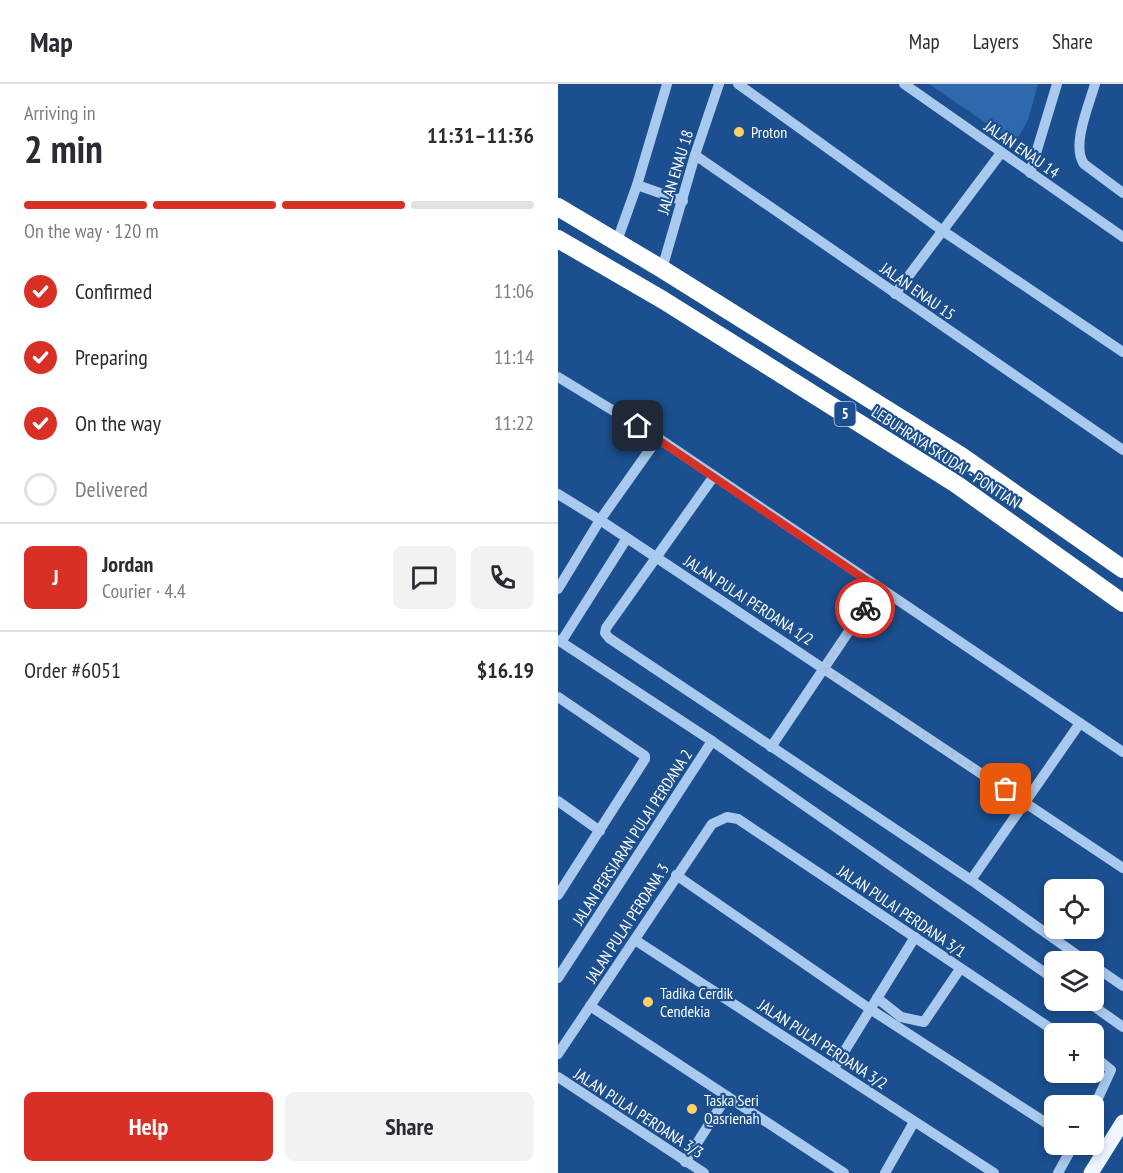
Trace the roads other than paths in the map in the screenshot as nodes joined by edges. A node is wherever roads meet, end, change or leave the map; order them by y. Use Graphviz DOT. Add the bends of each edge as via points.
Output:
graph roads {
  1 [pos="667,84"];
  2 [pos="719,84"];
  3 [pos="738,84"];
  4 [pos="904,84"];
  5 [pos="1057,84"];
  6 [pos="1095,84"];
  7 [pos="1001,153"];
  8 [pos="695,155"];
  9 [pos="1030,173"];
  10 [pos="637,185"];
  11 [pos="1123,193"];
  12 [pos="683,201"];
  13 [pos="558,207"];
  14 [pos="943,231"];
  15 [pos="1123,237"];
  16 [pos="558,239"];
  17 [pos="617,241"];
  18 [pos="662,269"];
  19 [pos="895,294"];
  20 [pos="1123,352"];
  21 [pos="558,376"];
  22 [pos="658,438"];
  23 [pos="1122,447"];
  24 [pos="714,476"];
  25 [pos="558,494"];
  26 [pos="600,520"];
  27 [pos="627,538"];
  28 [pos="656,557"];
  29 [pos="1123,569"];
  30 [pos="878,588"];
  31 [pos="558,589"];
  32 [pos="1123,603"];
  33 [pos="560,641"];
  34 [pos="824,668"];
  35 [pos="558,697"];
  36 [pos="1080,723"];
  37 [pos="712,741"];
  38 [pos="771,747"];
  39 [pos="1123,752"];
  40 [pos="558,801"];
  41 [pos="1024,801"];
  42 [pos="727,817"];
  43 [pos="600,831"];
  44 [pos="1123,868"];
  45 [pos="676,875"];
  46 [pos="562,879"];
  47 [pos="971,880"];
  48 [pos="558,896"];
  49 [pos="915,937"];
  50 [pos="635,940"];
  51 [pos="1071,951"];
  52 [pos="960,969"];
  53 [pos="1044,972"];
  54 [pos="1104,973"];
  55 [pos="558,978"];
  56 [pos="1123,987"];
  57 [pos="877,998"];
  58 [pos="590,1006"];
  59 [pos="870,1009"];
  60 [pos="1100,1011"];
  61 [pos="1044,1024"];
  62 [pos="1123,1027"];
  63 [pos="558,1054"];
  64 [pos="1104,1063"];
  65 [pos="834,1068"];
  66 [pos="558,1077"];
  67 [pos="1100,1095"];
  68 [pos="727,1096"];
  69 [pos="914,1122"];
  70 [pos="1044,1122"];
  71 [pos="1123,1122"];
  72 [pos="1068,1155"];
  73 [pos="685,1162"];
  74 [pos="704,1173"];
  75 [pos="844,1173"];
  76 [pos="885,1173"];
  77 [pos="994,1173"];
  78 [pos="1058,1173"];
  79 [pos="1091,1173"];
  1 -- 10 [label="street"];
  2 -- 8 [label="street, JALAN ENAU 18"];
  3 -- 14 [label="street"];
  4 -- 7 [label="street, JALAN ENAU 14"];
  5 -- 9 [label="street"];
  6 -- 11 [label="street" via="1078,144 1080,158"];
  7 -- 9 [label="street, JALAN ENAU 14"];
  7 -- 14 [label="street"];
  8 -- 12 [label="street, JALAN ENAU 18"];
  8 -- 19 [label="street, JALAN ENAU 15"];
  9 -- 15 [label="street, JALAN ENAU 14"];
  10 -- 12 [label="street"];
  10 -- 17 [label="street"];
  12 -- 18 [label="street, JALAN ENAU 18"];
  13 -- 17 [label="highway, LEBUHRAYA SKUDAI - PONTIAN / 5"];
  14 -- 19 [label="street"];
  14 -- 20 [label="street"];
  16 -- 32 [label="highway, LEBUHRAYA SKUDAI - PONTIAN / 5" via="663,300 956,484"];
  17 -- 18 [label="highway, LEBUHRAYA SKUDAI - PONTIAN / 5"];
  18 -- 29 [label="highway, LEBUHRAYA SKUDAI - PONTIAN / 5" via="961,456"];
  19 -- 23 [label="street, JALAN ENAU 15"];
  21 -- 22 [label="street"];
  22 -- 24 [label="street"];
  22 -- 26 [label="street"];
  24 -- 28 [label="street"];
  24 -- 30 [label="street"];
  25 -- 26 [label="street, JALAN PULAI PERDANA 1/2"];
  26 -- 27 [label="street, JALAN PULAI PERDANA 1/2"];
  26 -- 31 [label="street"];
  27 -- 28 [label="street, JALAN PULAI PERDANA 1/2"];
  27 -- 33 [label="street"];
  28 -- 34 [label="street, JALAN PULAI PERDANA 1/2"];
  28 -- 38 [label="street" via="605,633"];
  30 -- 34 [label="street"];
  30 -- 36 [label="street"];
  33 -- 37 [label="street"];
  34 -- 38 [label="street"];
  34 -- 41 [label="street, JALAN PULAI PERDANA 1/2"];
  35 -- 43 [label="street" via="645,756"];
  36 -- 39 [label="street"];
  36 -- 41 [label="street"];
  37 -- 53 [label="street"];
  37 -- 55 [label="street, JALAN PERSIARAN PULAI PERDANA 2"];
  38 -- 47 [label="street"];
  40 -- 43 [label="street"];
  41 -- 44 [label="street, JALAN PULAI PERDANA 1/2"];
  41 -- 47 [label="street"];
  42 -- 45 [label="street, JALAN PULAI PERDANA 3" via="712,824"];
  42 -- 49 [label="street, JALAN PULAI PERDANA 3/1" via="738,819"];
  43 -- 46 [label="street"];
  45 -- 50 [label="street, JALAN PULAI PERDANA 3"];
  45 -- 59 [label="street"];
  46 -- 48 [label="street"];
  47 -- 51 [label="street"];
  49 -- 52 [label="street, JALAN PULAI PERDANA 3/1"];
  49 -- 57 [label="street"];
  50 -- 58 [label="street, JALAN PULAI PERDANA 3"];
  50 -- 65 [label="street, JALAN PULAI PERDANA 3/2"];
  52 -- 57 [label="street" via="924,1023 901,1017"];
  52 -- 61 [label="street, JALAN PULAI PERDANA 3/1"];
  54 -- 56 [label="street"];
  57 -- 59 [label="street"];
  58 -- 63 [label="street, JALAN PULAI PERDANA 3"];
  58 -- 68 [label="street"];
  59 -- 65 [label="street"];
  59 -- 70 [label="street"];
  60 -- 62 [label="street"];
  64 -- 67 [label="street" via="1111,1070"];
  65 -- 69 [label="street, JALAN PULAI PERDANA 3/2"];
  66 -- 73 [label="street, JALAN PULAI PERDANA 3/3"];
  68 -- 73 [label="street"];
  68 -- 75 [label="street"];
  69 -- 76 [label="street"];
  69 -- 77 [label="street, JALAN PULAI PERDANA 3/2"];
  71 -- 79 [label="main road"];
  72 -- 78 [label="street"];
  73 -- 74 [label="street, JALAN PULAI PERDANA 3/3"];
}
